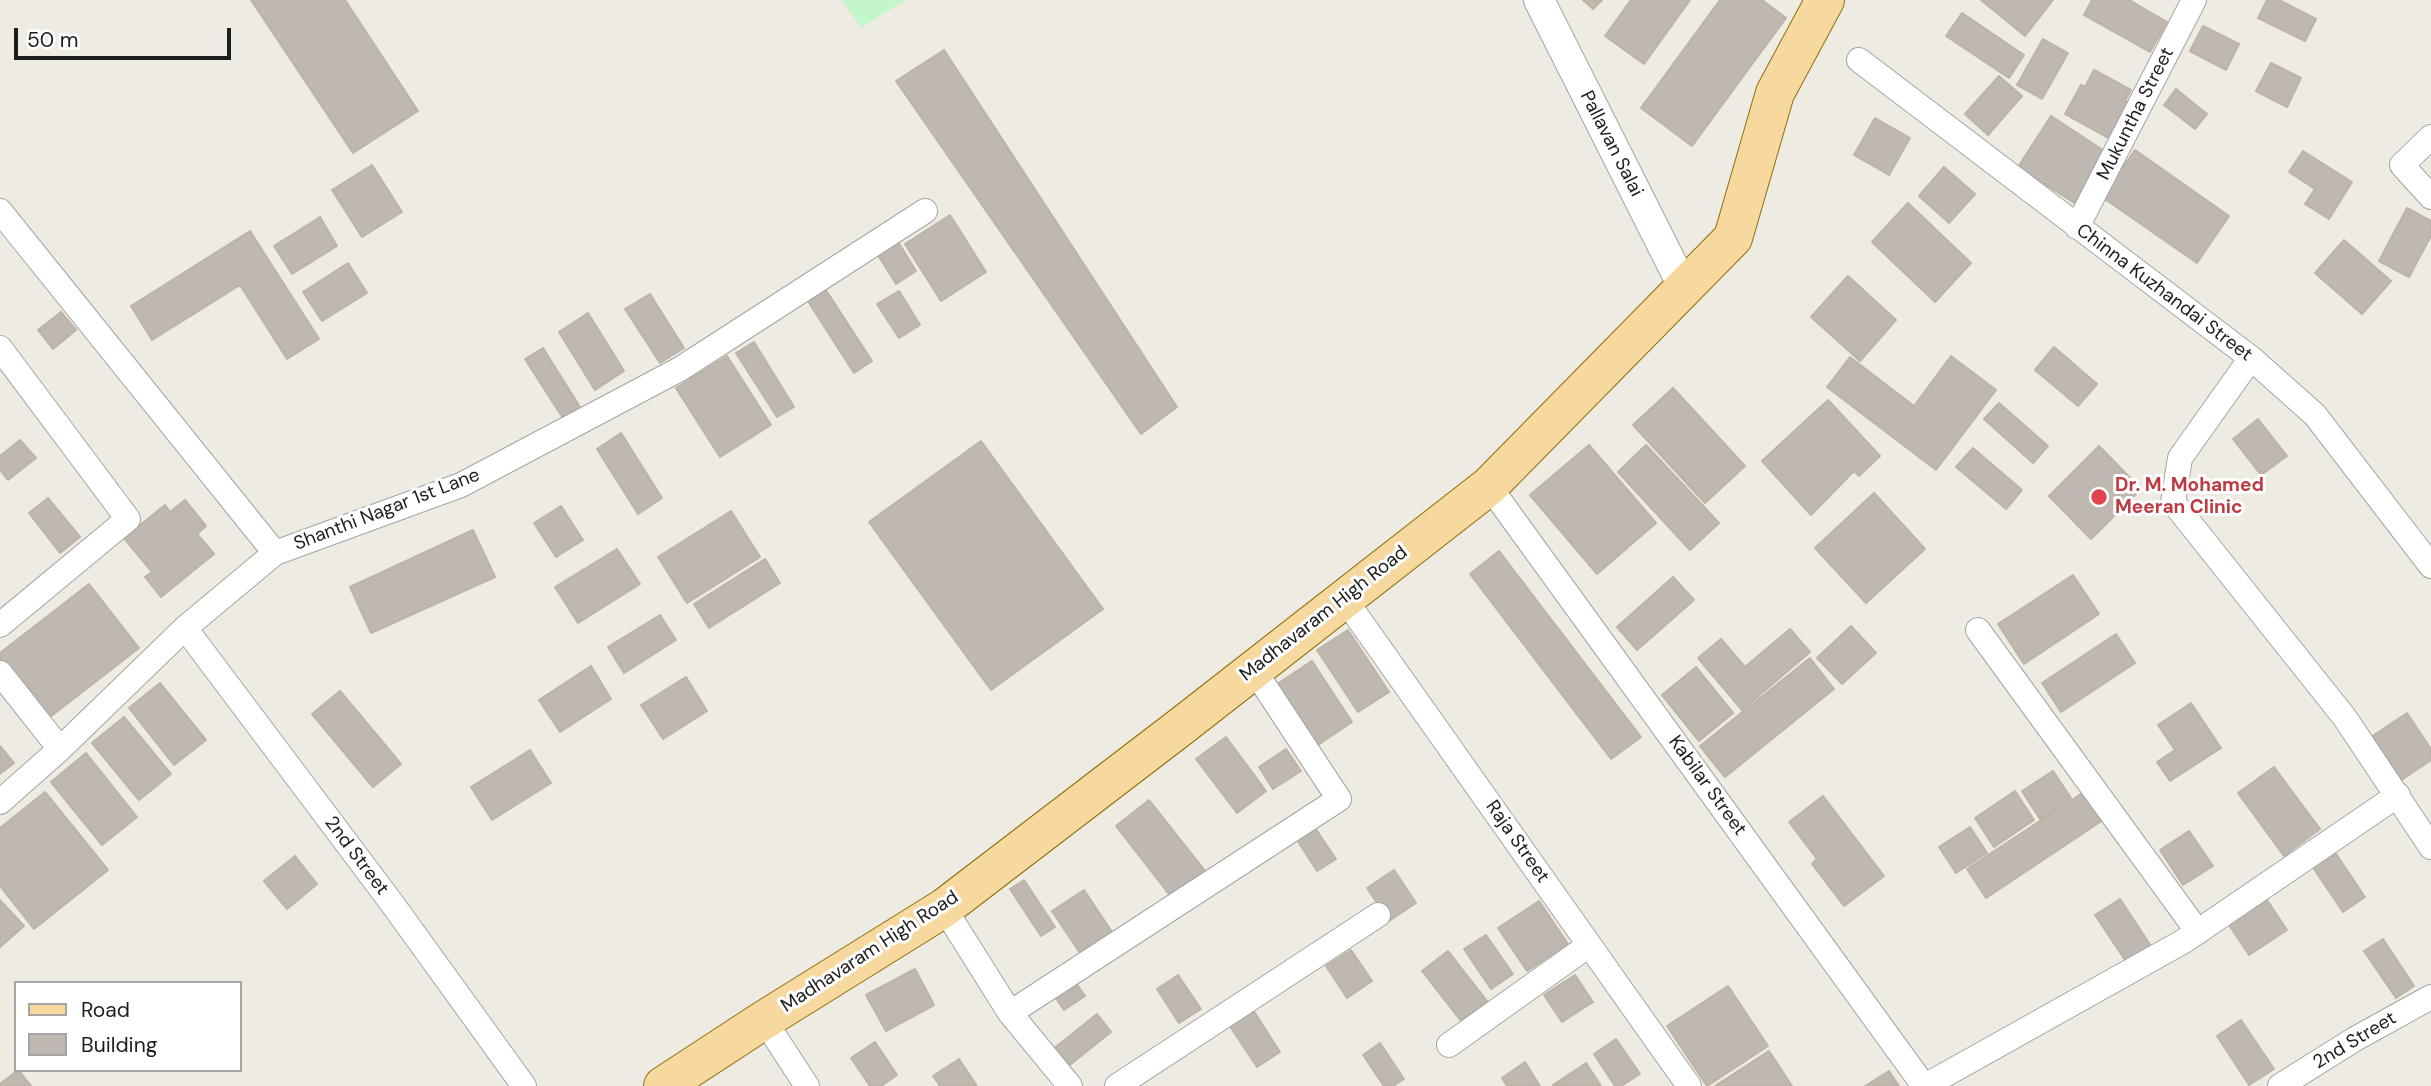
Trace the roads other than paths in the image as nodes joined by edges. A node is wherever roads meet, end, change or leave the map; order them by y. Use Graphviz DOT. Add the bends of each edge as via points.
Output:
graph roads {
  1 [pos="1539,0"];
  2 [pos="1825,0"];
  3 [pos="2194,0"];
  4 [pos="1859,60"];
  5 [pos="2431,137"];
  6 [pos="2431,197"];
  7 [pos="0,211"];
  8 [pos="925,211"];
  9 [pos="2077,227"];
  10 [pos="1684,288"];
  11 [pos="0,348"];
  12 [pos="2251,358"];
  13 [pos="1489,486"];
  14 [pos="275,553"];
  15 [pos="2431,566"];
  16 [pos="1344,598"];
  17 [pos="0,625"];
  18 [pos="185,628"];
  19 [pos="1978,630"];
  20 [pos="1254,670"];
  21 [pos="0,673"];
  22 [pos="60,749"];
  23 [pos="2398,794"];
  24 [pos="0,802"];
  25 [pos="2431,847"];
  26 [pos="944,908"];
  27 [pos="1378,915"];
  28 [pos="2199,932"];
  29 [pos="1589,945"];
  30 [pos="2431,997"];
  31 [pos="1010,1013"];
  32 [pos="764,1020"];
  33 [pos="1449,1045"];
  34 [pos="2309,1079"];
  35 [pos="524,1086"];
  36 [pos="663,1086"];
  37 [pos="807,1086"];
  38 [pos="1070,1086"];
  39 [pos="1117,1086"];
  40 [pos="1689,1086"];
  41 [pos="1925,1086"];
  42 [pos="2280,1086"];
  1 -- 10 [label="street, Pallavan Salai"];
  2 -- 10 [label="main road, Madhavaram High Road" via="1775,93 1733,238"];
  3 -- 9 [label="street, Mukuntha Street"];
  4 -- 9 [label="street, Chinna Kuzhandai Street"];
  5 -- 6 [label="street" via="2402,165"];
  7 -- 14 [label="street"];
  8 -- 14 [label="street, Shanthi Nagar 1st Lane" via="680,369 473,479"];
  9 -- 12 [label="street, Chinna Kuzhandai Street"];
  10 -- 13 [label="main road, Madhavaram High Road"];
  11 -- 17 [label="street" via="128,519"];
  12 -- 15 [label="street, Chinna Kuzhandai Street" via="2315,415"];
  12 -- 23 [label="street" via="2180,458 2173,502 2345,718"];
  13 -- 16 [label="main road, Madhavaram High Road"];
  13 -- 41 [label="street, Kabilar Street"];
  14 -- 18 [label="street, Shanthi Nagar 1st Lane"];
  16 -- 20 [label="main road, Madhavaram High Road"];
  16 -- 29 [label="street, Raja Street"];
  18 -- 22 [label="street, Shanthi Nagar 1st Lane"];
  18 -- 35 [label="street, 2nd Street"];
  19 -- 28 [label="street"];
  20 -- 26 [label="main road, Madhavaram High Road"];
  20 -- 31 [label="street" via="1339,799"];
  21 -- 22 [label="street"];
  22 -- 24 [label="street, Shanthi Nagar 1st Lane"];
  23 -- 25 [label="street"];
  23 -- 28 [label="street"];
  26 -- 31 [label="street"];
  26 -- 32 [label="main road, Madhavaram High Road"];
  27 -- 39 [label="street"];
  28 -- 41 [label="street"];
  29 -- 33 [label="street"];
  29 -- 40 [label="street, Raja Street"];
  30 -- 34 [label="street, 2nd Street" via="2355,1039"];
  31 -- 38 [label="street"];
  32 -- 36 [label="main road, Madhavaram High Road"];
  32 -- 37 [label="street"];
  34 -- 42 [label="street, 2nd Street"];
}
